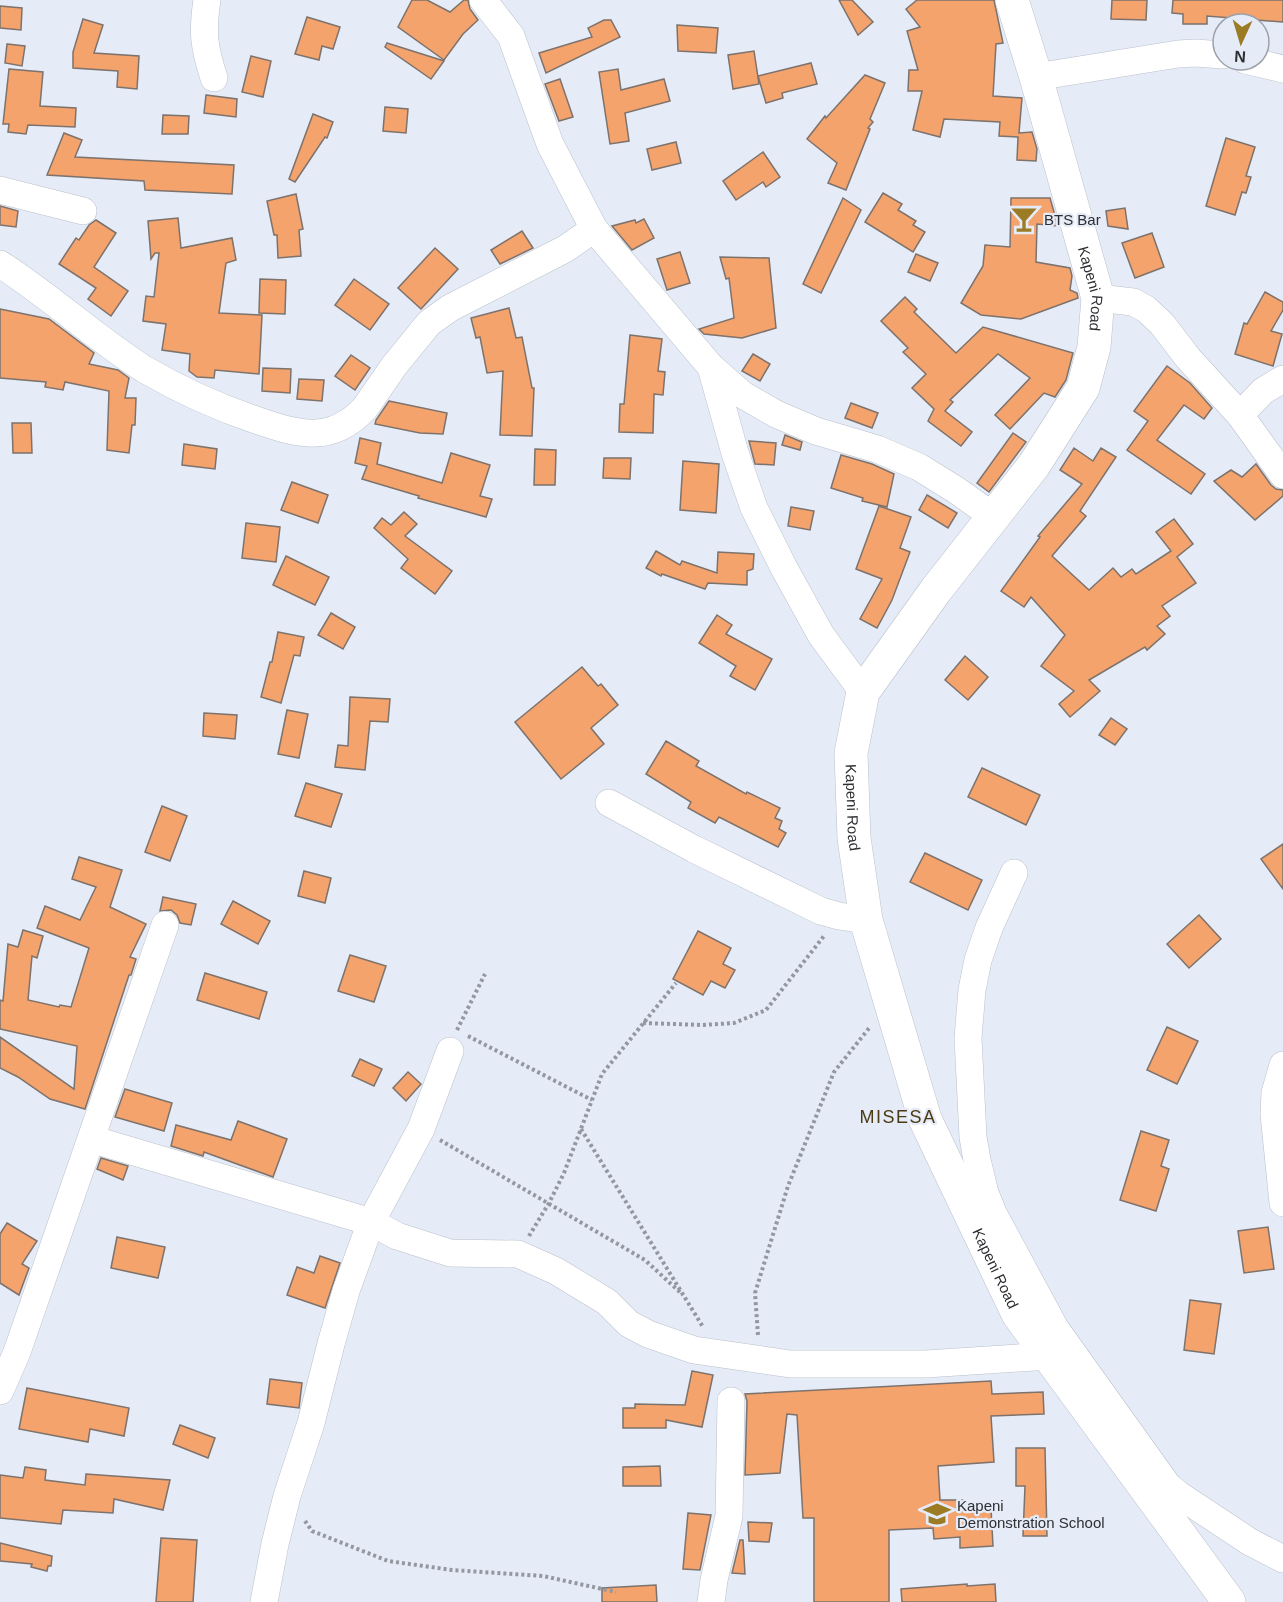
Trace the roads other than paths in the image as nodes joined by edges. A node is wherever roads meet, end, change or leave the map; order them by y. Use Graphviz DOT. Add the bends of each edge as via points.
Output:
graph roads {
  1 [pos="207,0"];
  2 [pos="483,0"];
  3 [pos="1012,0"];
  4 [pos="1211,54"];
  5 [pos="1036,76"];
  6 [pos="214,78"];
  7 [pos="0,190"];
  8 [pos="82,211"];
  9 [pos="594,230"];
  10 [pos="0,264"];
  11 [pos="1098,298"];
  12 [pos="711,367"];
  13 [pos="1283,379"];
  14 [pos="1240,416"];
  15 [pos="1283,475"];
  16 [pos="994,517"];
  17 [pos="863,692"];
  18 [pos="609,803"];
  19 [pos="1014,873"];
  20 [pos="853,918"];
  21 [pos="165,925"];
  22 [pos="453,1040"];
  23 [pos="1283,1065"];
  24 [pos="91,1139"];
  25 [pos="1283,1203"];
  26 [pos="371,1222"];
  27 [pos="1049,1356"];
  28 [pos="0,1391"];
  29 [pos="731,1401"];
  30 [pos="1283,1559"];
  31 [pos="264,1602"];
  32 [pos="711,1602"];
  33 [pos="1229,1602"];
  1 -- 6 [label="street" via="205,48"];
  2 -- 9 [label="street" via="512,36 550,144"];
  3 -- 5 [label="main road, Kapeni Road"];
  4 -- 5 [label="street" via="1178,54"];
  5 -- 11 [label="main road, Kapeni Road"];
  7 -- 8 [label="street"];
  9 -- 10 [label="street" via="429,323 354,419 340,428 310,435 202,401 144,369"];
  9 -- 12 [label="street"];
  11 -- 14 [label="street" via="1125,300 1146,309"];
  11 -- 16 [label="main road, Kapeni Road" via="1094,347 1083,388 1034,465"];
  12 -- 16 [label="street" via="743,394 776,414 919,467"];
  12 -- 17 [label="street" via="754,508 821,635"];
  13 -- 14 [label="street" via="1263,391"];
  14 -- 15 [label="street"];
  16 -- 17 [label="main road, Kapeni Road"];
  17 -- 20 [label="main road, Kapeni Road" via="852,753"];
  18 -- 20 [label="street" via="783,894 821,911"];
  19 -- 30 [label="street" via="978,960 968,1021 973,1137 989,1204 1055,1328 1168,1486 1250,1542"];
  20 -- 27 [label="main road, Kapeni Road" via="889,1002 925,1119 1018,1314"];
  21 -- 24 [label="street"];
  22 -- 26 [label="street" via="421,1129"];
  23 -- 25 [label="street" via="1274,1114"];
  24 -- 26 [label="street"];
  24 -- 28 [label="street"];
  26 -- 27 [label="street" via="397,1236 450,1252 518,1254 556,1271 607,1302 629,1324 694,1350 790,1364 926,1364"];
  26 -- 31 [label="street" via="346,1292 287,1496"];
  27 -- 33 [label="main road, Kapeni Road"];
  29 -- 32 [label="street" via="729,1516"];
}
